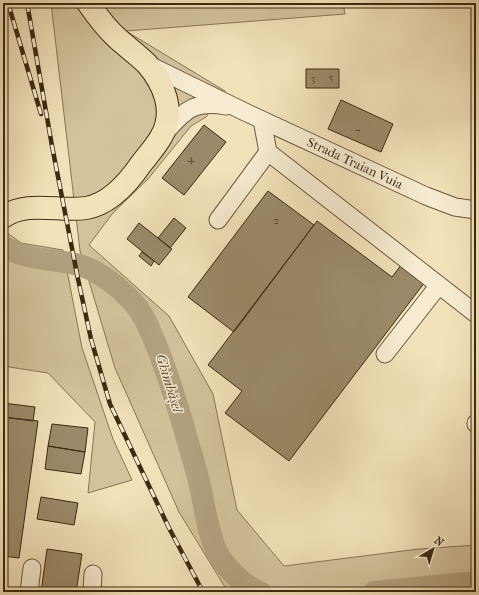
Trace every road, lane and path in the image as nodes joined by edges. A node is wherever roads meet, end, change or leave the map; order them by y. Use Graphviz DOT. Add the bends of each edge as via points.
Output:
graph roads {
  1 [pos="88,3"];
  2 [pos="146,64"];
  3 [pos="238,108"];
  4 [pos="262,120"];
  5 [pos="161,136"];
  6 [pos="268,152"];
  7 [pos="476,210"];
  8 [pos="3,217"];
  9 [pos="218,220"];
  10 [pos="439,285"];
  11 [pos="476,314"];
  12 [pos="385,354"];
  13 [pos="32,568"];
  14 [pos="93,574"];
  15 [pos="29,592"];
  16 [pos="92,592"];
  1 -- 2 [label="main road" via="113,34"];
  2 -- 3 [label="street, Strada Traian Vuia"];
  2 -- 5 [label="main road" via="159,80 166,96 168,118"];
  3 -- 4 [label="street, Strada Traian Vuia"];
  3 -- 5 [label="street, Strada Traian Vuia" via="211,104 194,106"];
  4 -- 6 [label="street"];
  4 -- 7 [label="street, Strada Traian Vuia" via="426,196 455,207"];
  5 -- 8 [label="main road" via="140,166 108,200 85,208 22,209"];
  6 -- 9 [label="street"];
  6 -- 10 [label="street"];
  10 -- 11 [label="street"];
  10 -- 12 [label="street"];
  13 -- 15 [label="street"];
  14 -- 16 [label="street"];
}
